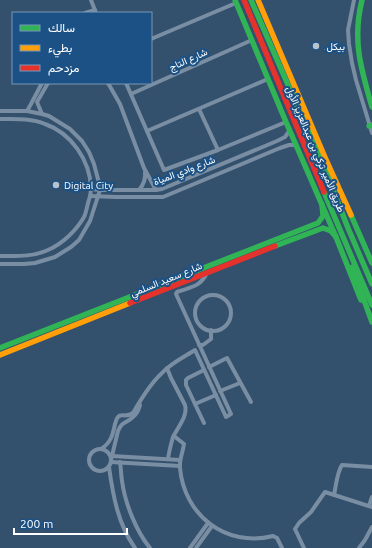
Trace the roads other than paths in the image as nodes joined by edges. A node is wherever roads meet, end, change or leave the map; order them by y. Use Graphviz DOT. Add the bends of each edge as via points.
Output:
graph roads {
  1 [pos="91,0"];
  2 [pos="244,0"];
  3 [pos="251,0"];
  4 [pos="258,0"];
  5 [pos="354,0"];
  6 [pos="362,0"];
  7 [pos="236,2"];
  8 [pos="96,11"];
  9 [pos="152,39"];
  10 [pos="252,40"];
  11 [pos="268,79"];
  12 [pos="41,84"];
  13 [pos="47,84"];
  14 [pos="109,84"];
  15 [pos="126,84"];
  16 [pos="131,94"];
  17 [pos="372,108"];
  18 [pos="199,109"];
  19 [pos="0,111"];
  20 [pos="27,111"];
  21 [pos="42,114"];
  22 [pos="0,119"];
  23 [pos="286,122"];
  24 [pos="371,126"];
  25 [pos="290,130"];
  26 [pos="147,131"];
  27 [pos="372,133"];
  28 [pos="277,141"];
  29 [pos="296,145"];
  30 [pos="280,148"];
  31 [pos="218,150"];
  32 [pos="256,150"];
  33 [pos="259,157"];
  34 [pos="144,168"];
  35 [pos="207,170"];
  36 [pos="199,174"];
  37 [pos="210,177"];
  38 [pos="201,181"];
  39 [pos="91,188"];
  40 [pos="100,190"];
  41 [pos="117,190"];
  42 [pos="139,190"];
  43 [pos="156,190"];
  44 [pos="90,196"];
  45 [pos="98,196"];
  46 [pos="116,197"];
  47 [pos="322,204"];
  48 [pos="337,222"];
  49 [pos="313,225"];
  50 [pos="348,228"];
  51 [pos="316,231"];
  52 [pos="336,237"];
  53 [pos="0,256"];
  54 [pos="372,263"];
  55 [pos="0,264"];
  56 [pos="208,272"];
  57 [pos="372,275"];
  58 [pos="372,284"];
  59 [pos="372,305"];
  60 [pos="372,322"];
  61 [pos="211,330"];
  62 [pos="199,346"];
  63 [pos="0,348"];
  64 [pos="0,355"];
  65 [pos="209,367"];
  66 [pos="167,368"];
  67 [pos="204,370"];
  68 [pos="240,383"];
  69 [pos="220,391"];
  70 [pos="146,394"];
  71 [pos="216,394"];
  72 [pos="251,402"];
  73 [pos="195,404"];
  74 [pos="204,423"];
  75 [pos="174,436"];
  76 [pos="101,449"];
  77 [pos="111,459"];
  78 [pos="168,459"];
  79 [pos="180,460"];
  80 [pos="120,462"];
  81 [pos="180,466"];
  82 [pos="109,467"];
  83 [pos="372,467"];
  84 [pos="334,495"];
  85 [pos="372,497"];
  86 [pos="370,507"];
  87 [pos="210,525"];
  88 [pos="372,527"];
  89 [pos="135,548"];
  90 [pos="150,548"];
  91 [pos="190,548"];
  92 [pos="196,548"];
  93 [pos="282,548"];
  94 [pos="304,548"];
  95 [pos="359,548"];
  1 -- 8 [label="street"];
  2 -- 48 [label="main road, طريق الأمير تركي بن عبدالعزيز الأول"];
  3 -- 50 [label="main road, طريق الأمير تركي بن عبدالعزيز الأول"];
  4 -- 54 [label="main road"];
  5 -- 24 [label="street" via="348,30 349,44"];
  6 -- 17 [label="main road" via="357,26 357,46"];
  7 -- 9 [label="street"];
  7 -- 10 [label="main road"];
  10 -- 11 [label="main road"];
  10 -- 16 [label="street, شارع التاج"];
  11 -- 18 [label="street"];
  11 -- 23 [label="main road"];
  12 -- 20 [label="street"];
  13 -- 21 [label="street" via="38,102"];
  14 -- 34 [label="street" via="120,104"];
  15 -- 16 [label="street"];
  16 -- 26 [label="street"];
  18 -- 26 [label="street"];
  18 -- 31 [label="street"];
  19 -- 20 [label="street"];
  20 -- 21 [label="street"];
  21 -- 40 [label="street" via="70,128 82,141 94,164"];
  22 -- 39 [label="street" via="38,121 62,132 76,146 87,166"];
  23 -- 25 [label="main road"];
  23 -- 31 [label="street"];
  24 -- 27 [label="street"];
  25 -- 28 [label="street, شارع وادي المياة" via="285,137"];
  25 -- 29 [label="main road"];
  26 -- 31 [label="street" via="164,170"];
  28 -- 30 [label="street" via="281,144"];
  28 -- 32 [label="street, شارع وادي المياة"];
  29 -- 30 [label="street, شارع وادي المياة"];
  29 -- 47 [label="main road"];
  30 -- 33 [label="street, شارع وادي المياة"];
  32 -- 33 [label="street"];
  32 -- 35 [label="street, شارع وادي المياة"];
  33 -- 37 [label="street, شارع وادي المياة"];
  34 -- 42 [label="street" via="146,178"];
  34 -- 43 [label="street"];
  35 -- 36 [label="street, شارع وادي المياة"];
  35 -- 37 [label="street"];
  36 -- 38 [label="street" via="202,176"];
  36 -- 43 [label="street, شارع وادي المياة"];
  37 -- 38 [label="street, شارع وادي المياة"];
  38 -- 46 [label="street, شارع وادي المياة" via="163,197"];
  39 -- 40 [label="street, شارع وادي المياة"];
  39 -- 44 [label="street"];
  40 -- 41 [label="street, شارع وادي المياة"];
  40 -- 45 [label="street"];
  41 -- 42 [label="street, شارع وادي المياة"];
  41 -- 46 [label="street"];
  42 -- 43 [label="street, شارع وادي المياة"];
  44 -- 45 [label="street, شارع وادي المياة"];
  44 -- 53 [label="street" via="84,216 76,229 63,241 35,255"];
  45 -- 46 [label="street, شارع وادي المياة"];
  45 -- 55 [label="street" via="90,221 71,247 55,257 35,263"];
  47 -- 49 [label="main road, شارع سعيد السلمي" via="322,220"];
  47 -- 52 [label="main road"];
  48 -- 59 [label="main road, طريق الأمير تركي بن عبدالعزيز الأول"];
  48 -- 60 [label="main road"];
  49 -- 51 [label="main road" via="320,226"];
  49 -- 63 [label="main road, شارع سعيد السلمي"];
  50 -- 57 [label="main road"];
  50 -- 58 [label="main road, طريق الأمير تركي بن عبدالعزيز الأول"];
  51 -- 52 [label="main road, شارع سعيد السلمي" via="327,228"];
  51 -- 56 [label="main road, شارع سعيد السلمي"];
  52 -- 60 [label="main road"];
  56 -- 62 [label="street" via="198,285 176,294"];
  56 -- 64 [label="main road, شارع سعيد السلمي"];
  61 -- 61 [label="street" via="224,326 231,311 226,301 216,295 204,297 195,311 198,322"];
  61 -- 62 [label="street" via="211,339"];
  62 -- 65 [label="street"];
  65 -- 68 [label="street" via="227,358"];
  65 -- 69 [label="street"];
  66 -- 67 [label="street" via="195,350"];
  66 -- 70 [label="street"];
  66 -- 75 [label="street" via="186,405 185,414"];
  67 -- 71 [label="street"];
  67 -- 73 [label="street" via="186,380"];
  68 -- 69 [label="street"];
  68 -- 72 [label="street"];
  69 -- 71 [label="street" via="231,414 226,417"];
  70 -- 76 [label="street" via="129,416 119,416 109,443"];
  70 -- 77 [label="street" via="132,419 119,427"];
  71 -- 73 [label="street"];
  73 -- 74 [label="street"];
  75 -- 78 [label="street"];
  75 -- 79 [label="street" via="184,444"];
  76 -- 77 [label="street" via="108,452"];
  76 -- 82 [label="street" via="92,452 89,464 100,472"];
  77 -- 78 [label="street"];
  77 -- 80 [label="street"];
  77 -- 82 [label="street"];
  78 -- 79 [label="street"];
  79 -- 81 [label="street"];
  80 -- 81 [label="street"];
  80 -- 90 [label="street" via="128,506"];
  81 -- 87 [label="street" via="186,494 194,509"];
  82 -- 89 [label="street" via="118,514"];
  83 -- 84 [label="street" via="342,465"];
  84 -- 86 [label="street"];
  84 -- 94 [label="street" via="325,492 295,529"];
  85 -- 86 [label="street"];
  87 -- 91 [label="street"];
  87 -- 92 [label="street"];
  87 -- 93 [label="street" via="223,532 249,538 274,536"];
  88 -- 95 [label="street"];
}
